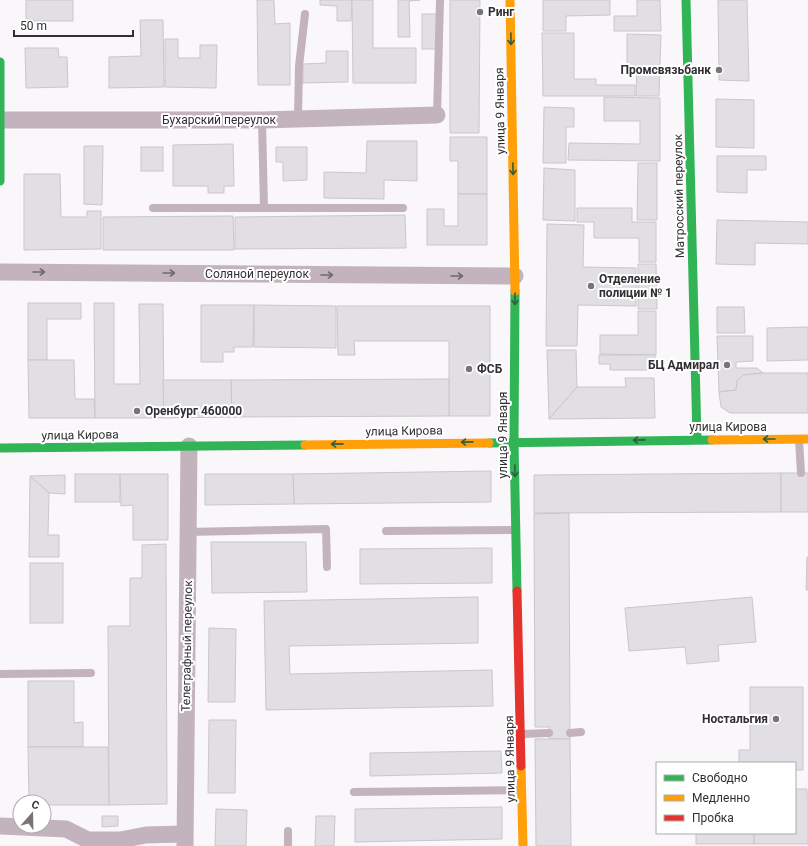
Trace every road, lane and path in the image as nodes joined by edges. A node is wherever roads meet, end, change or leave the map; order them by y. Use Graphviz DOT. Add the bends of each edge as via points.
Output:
graph roads {
  1 [pos="440,0"];
  2 [pos="510,0"];
  3 [pos="686,0"];
  4 [pos="305,14"];
  5 [pos="0,62"];
  6 [pos="438,115"];
  7 [pos="298,118"];
  8 [pos="1,120"];
  9 [pos="262,120"];
  10 [pos="0,181"];
  11 [pos="153,208"];
  12 [pos="264,208"];
  13 [pos="403,208"];
  14 [pos="0,272"];
  15 [pos="515,276"];
  16 [pos="697,439"];
  17 [pos="804,439"];
  18 [pos="514,442"];
  19 [pos="189,446"];
  20 [pos="0,448"];
  21 [pos="801,473"];
  22 [pos="516,530"];
  23 [pos="386,531"];
  24 [pos="188,532"];
  25 [pos="327,567"];
  26 [pos="91,673"];
  27 [pos="0,674"];
  28 [pos="581,732"];
  29 [pos="549,733"];
  30 [pos="570,733"];
  31 [pos="522,734"];
  32 [pos="523,790"];
  33 [pos="354,792"];
  34 [pos="0,826"];
  35 [pos="288,831"];
  36 [pos="184,840"];
  37 [pos="288,846"];
  38 [pos="523,846"];
  1 -- 6 [label="lane"];
  2 -- 15 [label="main road, улица 9 Января, one-way"];
  3 -- 16 [label="main road, Матросский переулок"];
  4 -- 7 [label="lane" via="299,66"];
  5 -- 8 [label="main road"];
  6 -- 7 [label="street, Бухарский переулок"];
  7 -- 9 [label="street, Бухарский переулок"];
  8 -- 9 [label="street, Бухарский переулок"];
  8 -- 10 [label="main road"];
  9 -- 12 [label="lane"];
  11 -- 12 [label="lane"];
  12 -- 13 [label="lane"];
  14 -- 15 [label="street, Соляной переулок, one-way"];
  15 -- 18 [label="main road, улица 9 Января, one-way"];
  17 -- 16 [label="main road, улица Кирова, one-way"];
  16 -- 18 [label="main road, улица Кирова, one-way"];
  17 -- 21 [label="lane"];
  18 -- 19 [label="main road, улица Кирова, one-way"];
  18 -- 22 [label="main road, улица 9 Января, one-way"];
  19 -- 20 [label="main road, улица Кирова"];
  19 -- 24 [label="street, Телеграфный переулок"];
  22 -- 23 [label="lane"];
  22 -- 31 [label="main road, улица 9 Января"];
  24 -- 25 [label="lane" via="326,529"];
  24 -- 36 [label="street, Телеграфный переулок"];
  26 -- 27 [label="lane"];
  28 -- 30 [label="lane"];
  29 -- 31 [label="lane"];
  31 -- 32 [label="main road, улица 9 Января"];
  32 -- 33 [label="lane"];
  32 -- 38 [label="main road, улица 9 Января"];
  34 -- 36 [label="street" via="66,829 88,840 120,840 146,835"];
  35 -- 37 [label="lane"];
}
